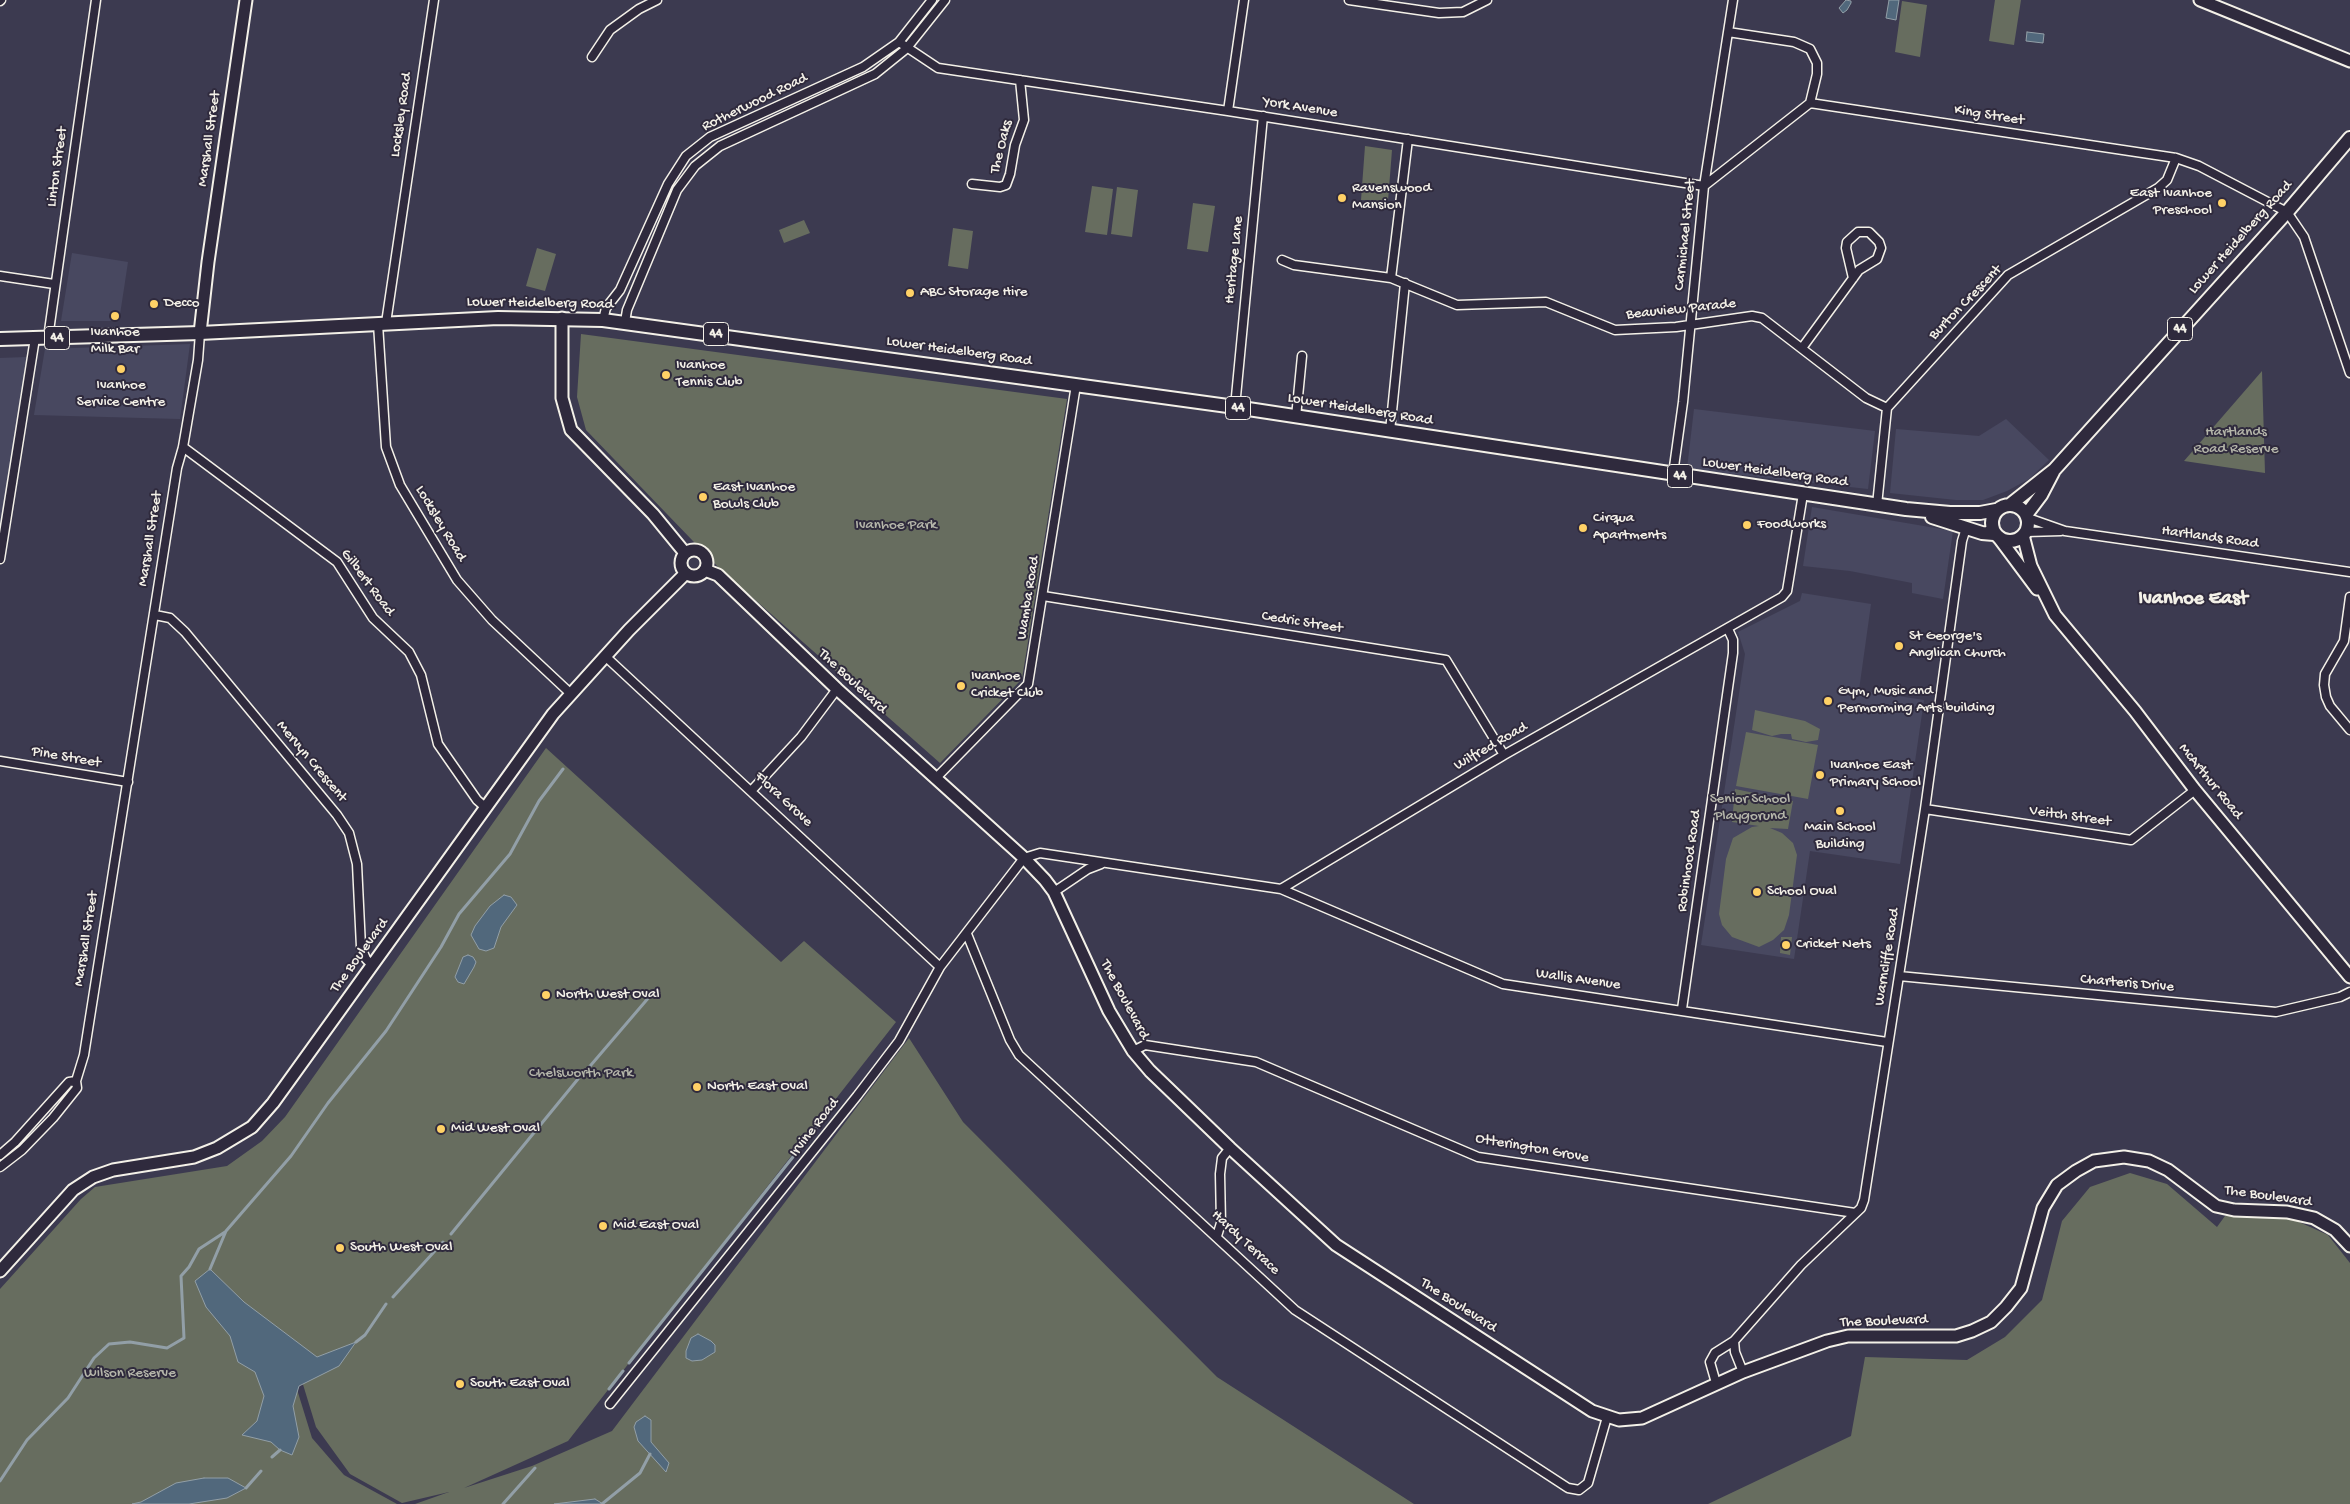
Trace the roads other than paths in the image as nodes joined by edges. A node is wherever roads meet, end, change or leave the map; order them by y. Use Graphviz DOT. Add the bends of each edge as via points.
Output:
graph roads {
  1 [pos="96,0"];
  2 [pos="246,0"];
  3 [pos="434,0"];
  4 [pos="658,0"];
  5 [pos="932,0"];
  6 [pos="945,0"];
  7 [pos="1244,0"];
  8 [pos="1348,0"];
  9 [pos="1487,0"];
  10 [pos="1733,0"];
  11 [pos="2200,0"];
  12 [pos="1728,32"];
  13 [pos="899,42"];
  14 [pos="906,49"];
  15 [pos="592,57"];
  16 [pos="2350,61"];
  17 [pos="1020,80"];
  18 [pos="1810,103"];
  19 [pos="1228,110"];
  20 [pos="1263,116"];
  21 [pos="2350,138"];
  22 [pos="1408,139"];
  23 [pos="2176,158"];
  24 [pos="972,184"];
  25 [pos="1704,186"];
  26 [pos="2287,212"];
  27 [pos="1282,260"];
  28 [pos="0,276"];
  29 [pos="1391,278"];
  30 [pos="1853,278"];
  31 [pos="1404,283"];
  32 [pos="54,284"];
  33 [pos="562,318"];
  34 [pos="603,320"];
  35 [pos="625,322"];
  36 [pos="382,324"];
  37 [pos="1690,324"];
  38 [pos="200,333"];
  39 [pos="41,338"];
  40 [pos="0,339"];
  41 [pos="1802,348"];
  42 [pos="1302,356"];
  43 [pos="2350,373"];
  44 [pos="1076,385"];
  45 [pos="1234,407"];
  46 [pos="1887,408"];
  47 [pos="1296,417"];
  48 [pos="1390,431"];
  49 [pos="183,447"];
  50 [pos="2054,470"];
  51 [pos="1673,474"];
  52 [pos="1803,494"];
  53 [pos="2011,504"];
  54 [pos="1877,505"];
  55 [pos="1906,509"];
  56 [pos="1996,510"];
  57 [pos="2027,516"];
  58 [pos="1966,528"];
  59 [pos="2065,530"];
  60 [pos="2025,534"];
  61 [pos="1996,536"];
  62 [pos="685,553"];
  63 [pos="0,559"];
  64 [pos="704,570"];
  65 [pos="2350,572"];
  66 [pos="686,573"];
  67 [pos="1043,596"];
  68 [pos="2350,597"];
  69 [pos="2049,604"];
  70 [pos="155,615"];
  71 [pos="1728,629"];
  72 [pos="605,656"];
  73 [pos="837,689"];
  74 [pos="570,693"];
  75 [pos="2350,730"];
  76 [pos="1504,755"];
  77 [pos="0,761"];
  78 [pos="935,779"];
  79 [pos="128,782"];
  80 [pos="752,790"];
  81 [pos="2195,790"];
  82 [pos="485,807"];
  83 [pos="1925,809"];
  84 [pos="1024,858"];
  85 [pos="1103,863"];
  86 [pos="1281,889"];
  87 [pos="1054,892"];
  88 [pos="967,934"];
  89 [pos="372,965"];
  90 [pos="940,967"];
  91 [pos="1899,976"];
  92 [pos="2350,976"];
  93 [pos="2350,992"];
  94 [pos="1682,1009"];
  95 [pos="1887,1042"];
  96 [pos="1133,1051"];
  97 [pos="76,1081"];
  98 [pos="1230,1148"];
  99 [pos="0,1155"];
  100 [pos="0,1167"];
  101 [pos="1855,1213"];
  102 [pos="1217,1236"];
  103 [pos="2350,1246"];
  104 [pos="0,1271"];
  105 [pos="1734,1341"];
  106 [pos="1743,1372"];
  107 [pos="1716,1383"];
  108 [pos="610,1404"];
  109 [pos="1607,1417"];
  1 -- 32 [label="street, Linton Street"];
  2 -- 38 [label="street, Marshall Street"];
  3 -- 36 [label="street, Locksley Road"];
  4 -- 15 [label="street" via="638,9 610,30"];
  5 -- 13 [label="street, Rotherwood Road"];
  6 -- 14 [label="street, Rotherwood Road"];
  7 -- 19 [label="street"];
  8 -- 9 [label="street" via="1439,13 1463,12"];
  10 -- 12 [label="street, Carmichael Street"];
  11 -- 16 [label="street"];
  12 -- 18 [label="street" via="1794,42 1810,49 1817,63"];
  12 -- 25 [label="street, Carmichael Street"];
  13 -- 14 [label="street, York Avenue"];
  13 -- 34 [label="street, Rotherwood Road" via="863,68 710,137 686,156 668,184"];
  14 -- 17 [label="street, York Avenue" via="938,68"];
  14 -- 35 [label="street, Rotherwood Road" via="875,74 720,146 695,166 677,190 627,310"];
  17 -- 19 [label="street, York Avenue"];
  17 -- 24 [label="street, The Oaks" via="1024,120 1006,185"];
  18 -- 23 [label="street, King Street"];
  18 -- 25 [label="street"];
  19 -- 20 [label="street, York Avenue"];
  20 -- 22 [label="street, York Avenue"];
  20 -- 45 [label="street, Heritage Lane"];
  21 -- 26 [label="main road, Lower Heidelberg Road / 44"];
  22 -- 25 [label="street, York Avenue"];
  22 -- 29 [label="street"];
  23 -- 26 [label="street, King Street" via="2199,166"];
  23 -- 46 [label="street, Burton Crescent" via="2168,180 2158,188 2008,276"];
  25 -- 37 [label="street, Carmichael Street"];
  26 -- 43 [label="street" via="2304,236"];
  26 -- 50 [label="main road, Lower Heidelberg Road / 44"];
  27 -- 29 [label="street, Beauview Parade" via="1294,265"];
  28 -- 32 [label="street"];
  29 -- 31 [label="street, Beauview Parade"];
  30 -- 30 [label="street" via="1847,242 1858,232 1869,232 1879,242 1880,254"];
  30 -- 41 [label="street"];
  31 -- 37 [label="street, Beauview Parade" via="1457,305 1546,302 1615,330"];
  31 -- 48 [label="street"];
  32 -- 39 [label="street, Linton Street"];
  33 -- 34 [label="main road, Lower Heidelberg Road / 44"];
  33 -- 36 [label="main road, Lower Heidelberg Road / 44"];
  33 -- 62 [label="street" via="562,398 571,430 653,514"];
  34 -- 35 [label="main road, Lower Heidelberg Road / 44"];
  35 -- 44 [label="main road, Lower Heidelberg Road / 44"];
  36 -- 38 [label="main road, Lower Heidelberg Road / 44"];
  36 -- 74 [label="street, Locksley Road" via="386,447 400,485 457,580 492,620"];
  37 -- 41 [label="street, Beauview Parade" via="1752,316 1762,318"];
  37 -- 51 [label="street, Carmichael Street"];
  38 -- 39 [label="main road, Lower Heidelberg Road / 44"];
  38 -- 49 [label="street, Marshall Street"];
  39 -- 40 [label="main road, Lower Heidelberg Road / 44"];
  39 -- 63 [label="street, Linton Street"];
  41 -- 46 [label="street, Beauview Parade" via="1866,398"];
  42 -- 47 [label="street"];
  44 -- 45 [label="main road, Lower Heidelberg Road / 44"];
  44 -- 67 [label="street, Wamba Road"];
  45 -- 47 [label="main road, Lower Heidelberg Road / 44"];
  46 -- 54 [label="street"];
  47 -- 48 [label="main road, Lower Heidelberg Road / 44"];
  48 -- 51 [label="main road, Lower Heidelberg Road / 44"];
  49 -- 70 [label="street, Marshall Street"];
  49 -- 82 [label="street, Gilbert Road" via="337,562 373,618 409,652 421,675 438,744"];
  50 -- 53 [label="main road, Lower Heidelberg Road / 44"];
  50 -- 57 [label="main road, Lower Heidelberg Road / 44"];
  51 -- 52 [label="main road, Lower Heidelberg Road / 44"];
  52 -- 54 [label="main road, Lower Heidelberg Road / 44"];
  52 -- 71 [label="street, Wilfred Road" via="1787,591"];
  53 -- 56 [label="main road, 44"];
  53 -- 57 [label="main road" via="2020,507"];
  54 -- 55 [label="main road, Lower Heidelberg Road / 44"];
  55 -- 56 [label="main road, Lower Heidelberg Road / 44" via="1950,513"];
  55 -- 58 [label="main road, Lower Heidelberg Road / 44"];
  56 -- 61 [label="main road" via="1991,521"];
  57 -- 59 [label="street, Hartlands Road"];
  57 -- 60 [label="main road, 44"];
  58 -- 61 [label="main road, Lower Heidelberg Road / 44"];
  58 -- 83 [label="street, Warncliffe Road"];
  59 -- 60 [label="street, Hartlands Road"];
  59 -- 65 [label="street, Hartlands Road"];
  60 -- 61 [label="main road, 44" via="2007,541"];
  60 -- 69 [label="street, McArthur Road" via="2031,566"];
  61 -- 69 [label="street, McArthur Road"];
  62 -- 64 [label="street" via="697,550 704,554 707,562"];
  62 -- 66 [label="street" via="681,565"];
  64 -- 66 [label="street" via="694,576"];
  64 -- 73 [label="street, The Boulevard" via="718,575"];
  66 -- 72 [label="street, The Boulevard"];
  67 -- 76 [label="street, Cedric Street" via="1446,660"];
  67 -- 78 [label="street, Wamba Road" via="1028,684"];
  68 -- 75 [label="street" via="2344,641 2327,669 2324,685 2330,706"];
  69 -- 81 [label="street, McArthur Road"];
  70 -- 79 [label="street, Marshall Street"];
  70 -- 89 [label="street, Mervyn Crescent" via="170,618 185,632 345,827 357,864 361,947"];
  71 -- 76 [label="street, Wilfred Road"];
  71 -- 94 [label="street, Robinhood Road" via="1733,640 1733,652"];
  72 -- 74 [label="street, The Boulevard"];
  72 -- 80 [label="street, Flora Grove"];
  73 -- 78 [label="street, The Boulevard"];
  73 -- 80 [label="street" via="801,737"];
  74 -- 82 [label="street, The Boulevard"];
  76 -- 86 [label="street, Wilfred Road"];
  77 -- 79 [label="street, Pine Street"];
  78 -- 84 [label="street, The Boulevard"];
  79 -- 97 [label="street, Marshall Street" via="84,1055"];
  80 -- 90 [label="street, Flora Grove"];
  81 -- 83 [label="street, Veitch Street" via="2131,840"];
  81 -- 92 [label="street, McArthur Road"];
  82 -- 89 [label="street, The Boulevard"];
  83 -- 91 [label="street, Warncliffe Road"];
  84 -- 85 [label="street" via="1040,852"];
  84 -- 87 [label="street, The Boulevard"];
  84 -- 88 [label="street, Irvine Road"];
  85 -- 86 [label="street"];
  85 -- 87 [label="street" via="1088,868"];
  86 -- 94 [label="street, Wallis Avenue" via="1503,984"];
  87 -- 96 [label="street, The Boulevard" via="1109,1011"];
  88 -- 90 [label="street, Irvine Road"];
  88 -- 102 [label="street, Hardy Terrace" via="1019,1055"];
  89 -- 104 [label="street, The Boulevard" via="273,1103 252,1127 217,1148 194,1157 113,1170 94,1177 73,1190"];
  90 -- 108 [label="street, Irvine Road" via="898,1041 858,1096"];
  91 -- 93 [label="street, Charteris Drive" via="2276,1012"];
  91 -- 95 [label="street, Warncliffe Road"];
  94 -- 95 [label="street, Wallis Avenue"];
  95 -- 101 [label="street, Warncliffe Road" via="1864,1200"];
  96 -- 98 [label="street, The Boulevard"];
  96 -- 101 [label="street, Otterington Grove" via="1146,1046 1256,1062 1478,1157"];
  97 -- 99 [label="street" via="69,1082"];
  97 -- 100 [label="street, Marshall Street" via="77,1088 53,1118"];
  98 -- 102 [label="street" via="1222,1158 1221,1223"];
  98 -- 109 [label="street, The Boulevard" via="1336,1246 1592,1411"];
  101 -- 105 [label="street, Warncliffe Road" via="1801,1266"];
  102 -- 109 [label="street, Hardy Terrace" via="1295,1310 1568,1488 1584,1488"];
  103 -- 106 [label="street, The Boulevard" via="2335,1230 2314,1218 2287,1212 2216,1206 2168,1170 2149,1162 2124,1157 2094,1162 2057,1185 2042,1208 2020,1288 1991,1322 1956,1336 1848,1336"];
  105 -- 106 [label="street"];
  105 -- 107 [label="street, Warncliffe Road" via="1715,1354 1710,1362"];
  106 -- 107 [label="street, The Boulevard"];
  107 -- 109 [label="street, The Boulevard" via="1642,1418 1619,1420"];
}
